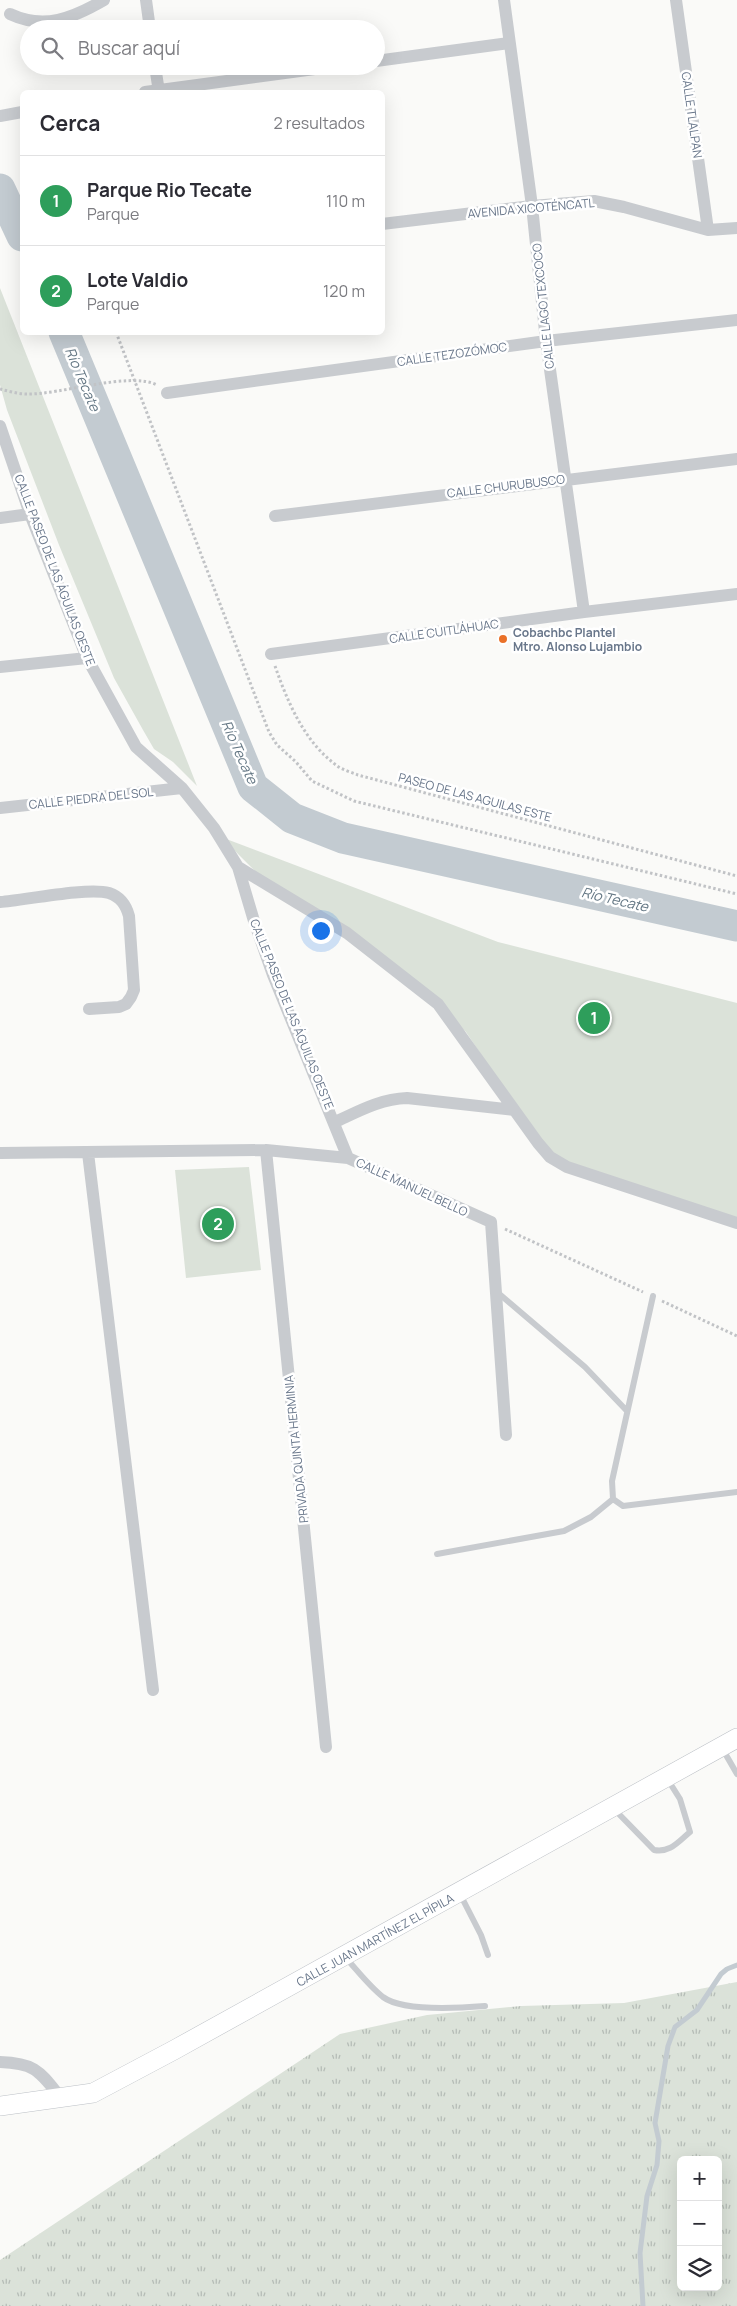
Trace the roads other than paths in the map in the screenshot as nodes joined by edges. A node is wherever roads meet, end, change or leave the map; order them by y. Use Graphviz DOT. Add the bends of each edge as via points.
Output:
graph roads {
  1 [pos="104,0"];
  2 [pos="146,0"];
  3 [pos="504,0"];
  4 [pos="676,0"];
  5 [pos="10,14"];
  6 [pos="23,20"];
  7 [pos="56,20"];
  8 [pos="149,20"];
  9 [pos="510,43"];
  10 [pos="385,60"];
  11 [pos="157,75"];
  12 [pos="273,75"];
  13 [pos="159,90"];
  14 [pos="166,90"];
  15 [pos="20,112"];
  16 [pos="0,116"];
  17 [pos="532,206"];
  18 [pos="385,224"];
  19 [pos="737,228"];
  20 [pos="708,230"];
  21 [pos="737,320"];
  22 [pos="546,342"];
  23 [pos="167,393"];
  24 [pos="0,426"];
  25 [pos="737,458"];
  26 [pos="566,478"];
  27 [pos="30,514"];
  28 [pos="275,516"];
  29 [pos="0,518"];
  30 [pos="737,594"];
  31 [pos="584,612"];
  32 [pos="271,654"];
  33 [pos="87,658"];
  34 [pos="0,667"];
  35 [pos="182,788"];
  36 [pos="0,808"];
  37 [pos="238,867"];
  38 [pos="0,902"];
  39 [pos="89,1009"];
  40 [pos="514,1110"];
  41 [pos="335,1122"];
  42 [pos="266,1150"];
  43 [pos="0,1153"];
  44 [pos="88,1153"];
  45 [pos="348,1158"];
  46 [pos="737,1223"];
  47 [pos="495,1290"];
  48 [pos="653,1296"];
  49 [pos="627,1411"];
  50 [pos="506,1434"];
  51 [pos="737,1492"];
  52 [pos="613,1499"];
  53 [pos="436,1554"];
  54 [pos="153,1690"];
  55 [pos="729,1743"];
  56 [pos="326,1747"];
  57 [pos="737,1774"];
  58 [pos="666,1777"];
  59 [pos="612,1807"];
  60 [pos="460,1893"];
  61 [pos="488,1955"];
  62 [pos="345,1956"];
  63 [pos="485,2006"];
  64 [pos="0,2062"];
  65 [pos="61,2098"];
  66 [pos="0,2106"];
  1 -- 7 [label="street"];
  2 -- 8 [label="street"];
  3 -- 9 [label="street, CALLE LAGO TEXCOCO"];
  4 -- 20 [label="street, CALLE TLALPAN"];
  5 -- 6 [label="street"];
  9 -- 10 [label="street"];
  9 -- 17 [label="street, CALLE LAGO TEXCOCO"];
  11 -- 13 [label="street"];
  12 -- 14 [label="street"];
  15 -- 16 [label="street"];
  17 -- 18 [label="street, AVENIDA XICOTÉNCATL"];
  17 -- 20 [label="street, AVENIDA XICOTÉNCATL" via="606,202"];
  17 -- 22 [label="street, CALLE LAGO TEXCOCO"];
  19 -- 20 [label="street, AVENIDA XICOTÉNCATL"];
  21 -- 22 [label="street, CALLE TEZOZÓMOC"];
  22 -- 23 [label="street, CALLE TEZOZÓMOC"];
  22 -- 26 [label="street, CALLE LAGO TEXCOCO"];
  24 -- 27 [label="street, CALLE PASEO DE LAS ÁGUILAS OESTE"];
  25 -- 26 [label="street, CALLE CHURUBUSCO"];
  26 -- 28 [label="street, CALLE CHURUBUSCO"];
  26 -- 31 [label="street, CALLE LAGO TEXCOCO"];
  27 -- 29 [label="street"];
  27 -- 33 [label="street, CALLE PASEO DE LAS ÁGUILAS OESTE"];
  30 -- 31 [label="street, CALLE CUITLÁHUAC"];
  31 -- 32 [label="street, CALLE CUITLÁHUAC"];
  33 -- 34 [label="street"];
  33 -- 35 [label="street, CALLE PASEO DE LAS ÁGUILAS OESTE" via="136,747"];
  35 -- 36 [label="street, CALLE PIEDRA DEL SOL"];
  35 -- 37 [label="street, CALLE PASEO DE LAS ÁGUILAS OESTE" via="214,828"];
  37 -- 40 [label="street" via="347,933 438,1004"];
  37 -- 41 [label="street, CALLE PASEO DE LAS ÁGUILAS OESTE" via="273,975"];
  38 -- 39 [label="street" via="94,891 110,893 126,906 134,990 126,1004 119,1007"];
  40 -- 41 [label="street" via="391,1098"];
  40 -- 46 [label="street" via="550,1157 567,1167"];
  41 -- 45 [label="street, CALLE PASEO DE LAS ÁGUILAS OESTE"];
  42 -- 44 [label="street, CALLE MANUEL BELLO"];
  42 -- 45 [label="street, CALLE MANUEL BELLO"];
  42 -- 56 [label="street, PRIVADA QUINTA HERMINIA"];
  43 -- 44 [label="street, CALLE MANUEL BELLO"];
  44 -- 54 [label="street"];
  45 -- 47 [label="street, CALLE MANUEL BELLO" via="491,1222"];
  47 -- 49 [label="lane" via="585,1367"];
  47 -- 50 [label="street"];
  48 -- 49 [label="lane"];
  49 -- 52 [label="lane" via="612,1481"];
  51 -- 52 [label="lane" via="623,1506"];
  52 -- 53 [label="lane" via="591,1517 564,1531"];
  55 -- 57 [label="lane"];
  55 -- 58 [label="main road, CALLE JUAN MARTÍNEZ EL PÍPILA"];
  58 -- 59 [label="main road, CALLE JUAN MARTÍNEZ EL PÍPILA"];
  58 -- 59 [label="lane" via="680,1799 690,1832 670,1849 654,1850"];
  59 -- 60 [label="main road, CALLE JUAN MARTÍNEZ EL PÍPILA"];
  60 -- 61 [label="lane"];
  60 -- 62 [label="main road, CALLE JUAN MARTÍNEZ EL PÍPILA"];
  62 -- 63 [label="lane" via="383,1997 396,2003 430,2008"];
  62 -- 65 [label="main road, CALLE JUAN MARTÍNEZ EL PÍPILA" via="93,2093"];
  64 -- 65 [label="street" via="19,2063 39,2071"];
  65 -- 66 [label="main road, CALLE JUAN MARTÍNEZ EL PÍPILA"];
}
